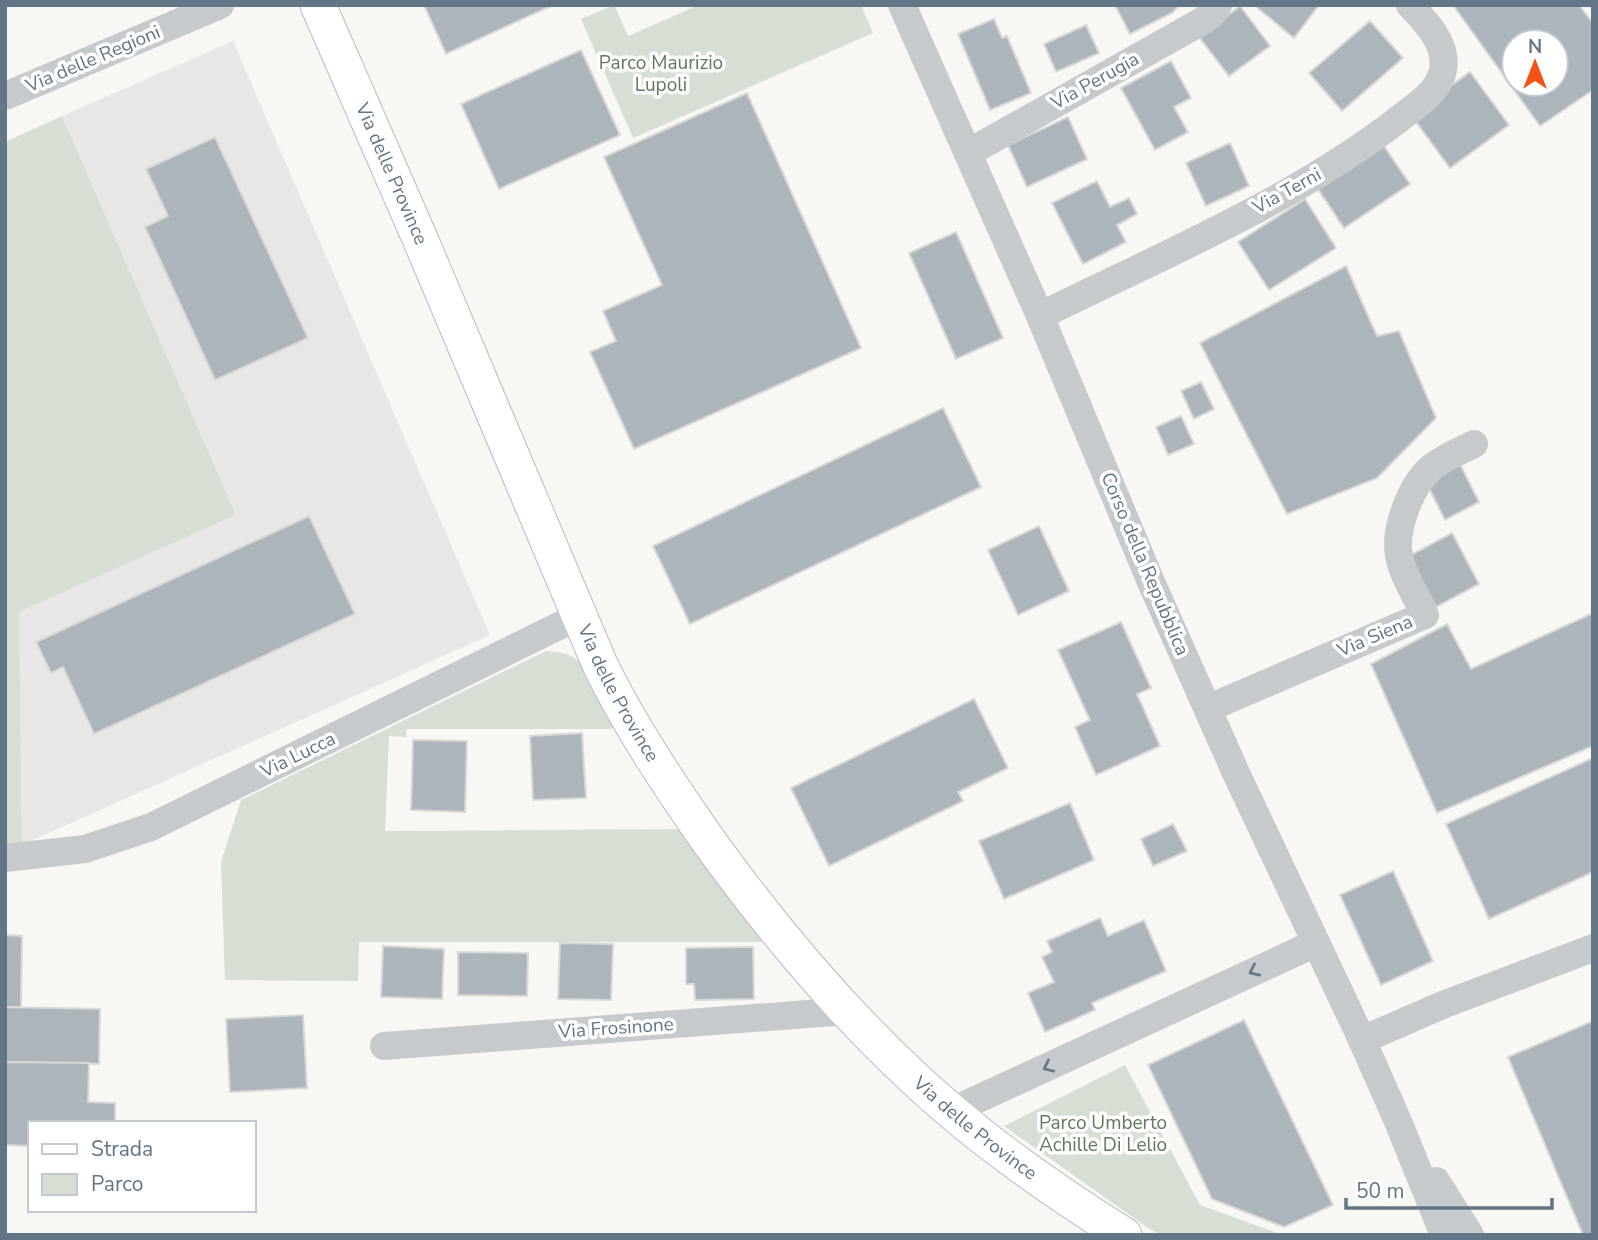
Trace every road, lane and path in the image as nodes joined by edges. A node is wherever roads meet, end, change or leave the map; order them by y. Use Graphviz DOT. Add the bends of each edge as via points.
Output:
graph roads {
  1 [pos="220,5"];
  2 [pos="318,5"];
  3 [pos="902,5"];
  4 [pos="1218,5"];
  5 [pos="1410,5"];
  6 [pos="5,96"];
  7 [pos="968,153"];
  8 [pos="1040,316"];
  9 [pos="1474,444"];
  10 [pos="579,616"];
  11 [pos="1209,708"];
  12 [pos="5,858"];
  13 [pos="1316,943"];
  14 [pos="1593,948"];
  15 [pos="847,1011"];
  16 [pos="1362,1040"];
  17 [pos="384,1046"];
  18 [pos="952,1111"];
  19 [pos="1397,1119"];
  20 [pos="1124,1235"];
  21 [pos="1444,1235"];
  22 [pos="1470,1235"];
  1 -- 6 [label="street, Via delle Regioni"];
  2 -- 10 [label="main road, Via delle Province"];
  3 -- 7 [label="street, Corso della Repubblica"];
  4 -- 7 [label="street, Via Perugia" via="1204,20"];
  5 -- 8 [label="street, Via Terni" via="1434,34 1443,54 1440,81 1418,104 1291,190"];
  7 -- 8 [label="street, Corso della Repubblica"];
  8 -- 11 [label="street, Corso della Repubblica"];
  9 -- 11 [label="street, Via Siena" via="1425,474 1399,526 1399,557 1425,615"];
  10 -- 12 [label="street, Via Lucca" via="151,827 85,849"];
  10 -- 15 [label="main road, Via delle Province" via="623,710 683,804 766,917"];
  11 -- 13 [label="street, Corso della Repubblica"];
  13 -- 16 [label="street, Corso della Repubblica"];
  13 -- 18 [label="street, one-way"];
  14 -- 16 [label="street"];
  15 -- 17 [label="street, Via Frosinone"];
  15 -- 18 [label="main road, Via delle Province"];
  16 -- 19 [label="street, Corso della Repubblica"];
  18 -- 20 [label="main road, Via delle Province" via="1027,1170"];
  19 -- 21 [label="street, Corso della Repubblica"];
  19 -- 22 [label="street, Corso della Repubblica"];
}
